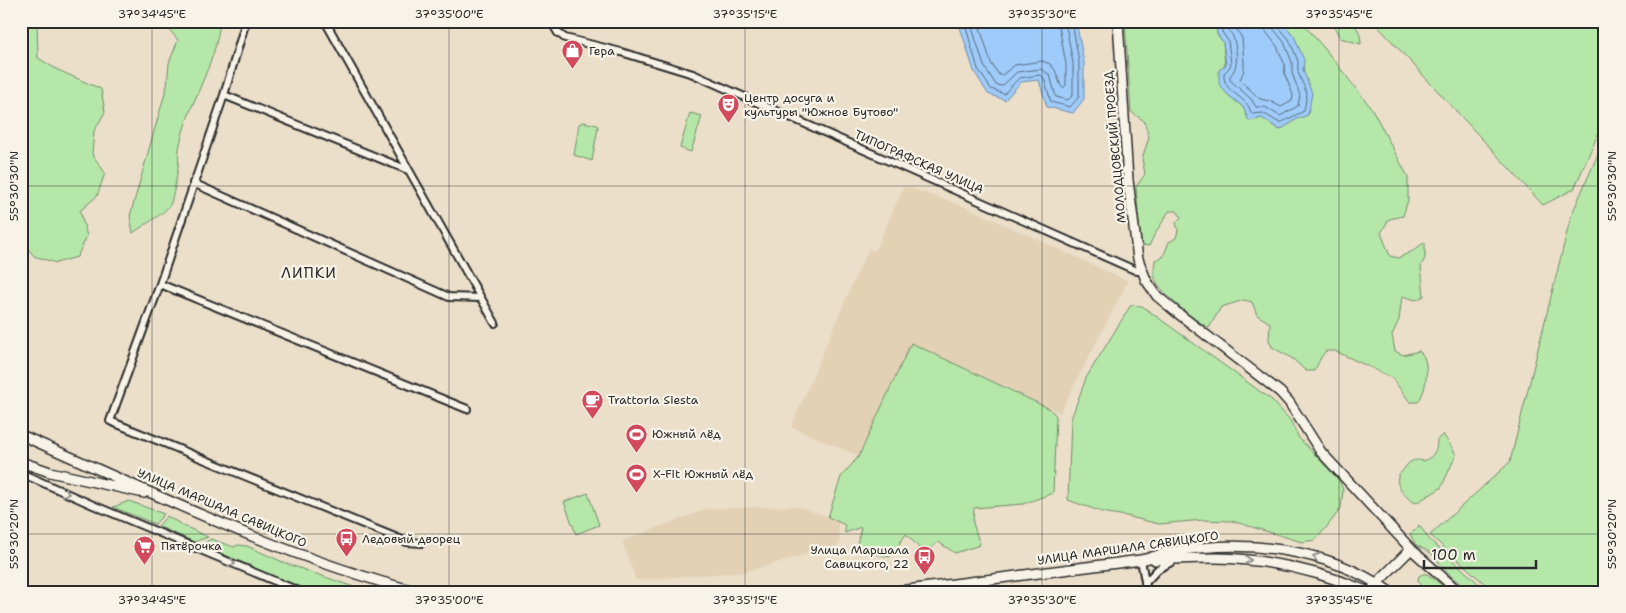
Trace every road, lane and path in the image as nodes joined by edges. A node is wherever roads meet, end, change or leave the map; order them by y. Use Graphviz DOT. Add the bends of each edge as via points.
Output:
graph roads {
  1 [pos="246,21"];
  2 [pos="324,21"];
  3 [pos="551,21"];
  4 [pos="1118,21"];
  5 [pos="224,95"];
  6 [pos="408,170"];
  7 [pos="193,183"];
  8 [pos="1142,270"];
  9 [pos="160,284"];
  10 [pos="481,298"];
  11 [pos="495,323"];
  12 [pos="466,409"];
  13 [pos="21,435"];
  14 [pos="21,462"];
  15 [pos="21,473"];
  16 [pos="165,498"];
  17 [pos="422,543"];
  18 [pos="1411,549"];
  19 [pos="1178,559"];
  20 [pos="1143,560"];
  21 [pos="1145,583"];
  22 [pos="1377,583"];
  23 [pos="301,592"];
  24 [pos="418,592"];
  25 [pos="891,592"];
  26 [pos="1147,592"];
  27 [pos="1369,592"];
  28 [pos="1390,592"];
  29 [pos="1459,592"];
  1 -- 5 [label="street"];
  2 -- 6 [label="street"];
  3 -- 8 [label="street, ТИПОГРАФСКАЯ УЛИЦА" via="565,38 693,74 1044,231 1137,271"];
  4 -- 8 [label="street, МОЛОДЦОВСКИЙ ПРОЕЗД" via="1128,180"];
  5 -- 6 [label="street"];
  5 -- 7 [label="street"];
  6 -- 10 [label="street"];
  7 -- 9 [label="street"];
  7 -- 10 [label="street" via="449,296"];
  8 -- 18 [label="street, МОЛОДЦОВСКИЙ ПРОЕЗД" via="1157,296 1280,392 1321,452"];
  9 -- 12 [label="street"];
  9 -- 17 [label="street" via="110,422 407,542"];
  10 -- 11 [label="street"];
  13 -- 16 [label="street, УЛИЦА МАРШАЛА САВИЦКОГО"];
  14 -- 16 [label="street" via="50,472"];
  15 -- 23 [label="street, one-way"];
  16 -- 24 [label="street, УЛИЦА МАРШАЛА САВИЦКОГО" via="337,569"];
  18 -- 22 [label="street"];
  18 -- 29 [label="street, МОЛОДЦОВСКИЙ ПРОЕЗД"];
  19 -- 20 [label="street"];
  19 -- 21 [label="street" via="1158,569"];
  19 -- 27 [label="street, one-way" via="1219,558 1277,563 1330,577"];
  20 -- 21 [label="street"];
  22 -- 20 [label="street, УЛИЦА МАРШАЛА САВИЦКОГО, one-way" via="1316,557 1264,547 1193,549"];
  20 -- 25 [label="street, УЛИЦА МАРШАЛА САВИЦКОГО"];
  21 -- 26 [label="street"];
  22 -- 27 [label="street"];
  22 -- 28 [label="street, УЛИЦА МАРШАЛА САВИЦКОГО"];
}
